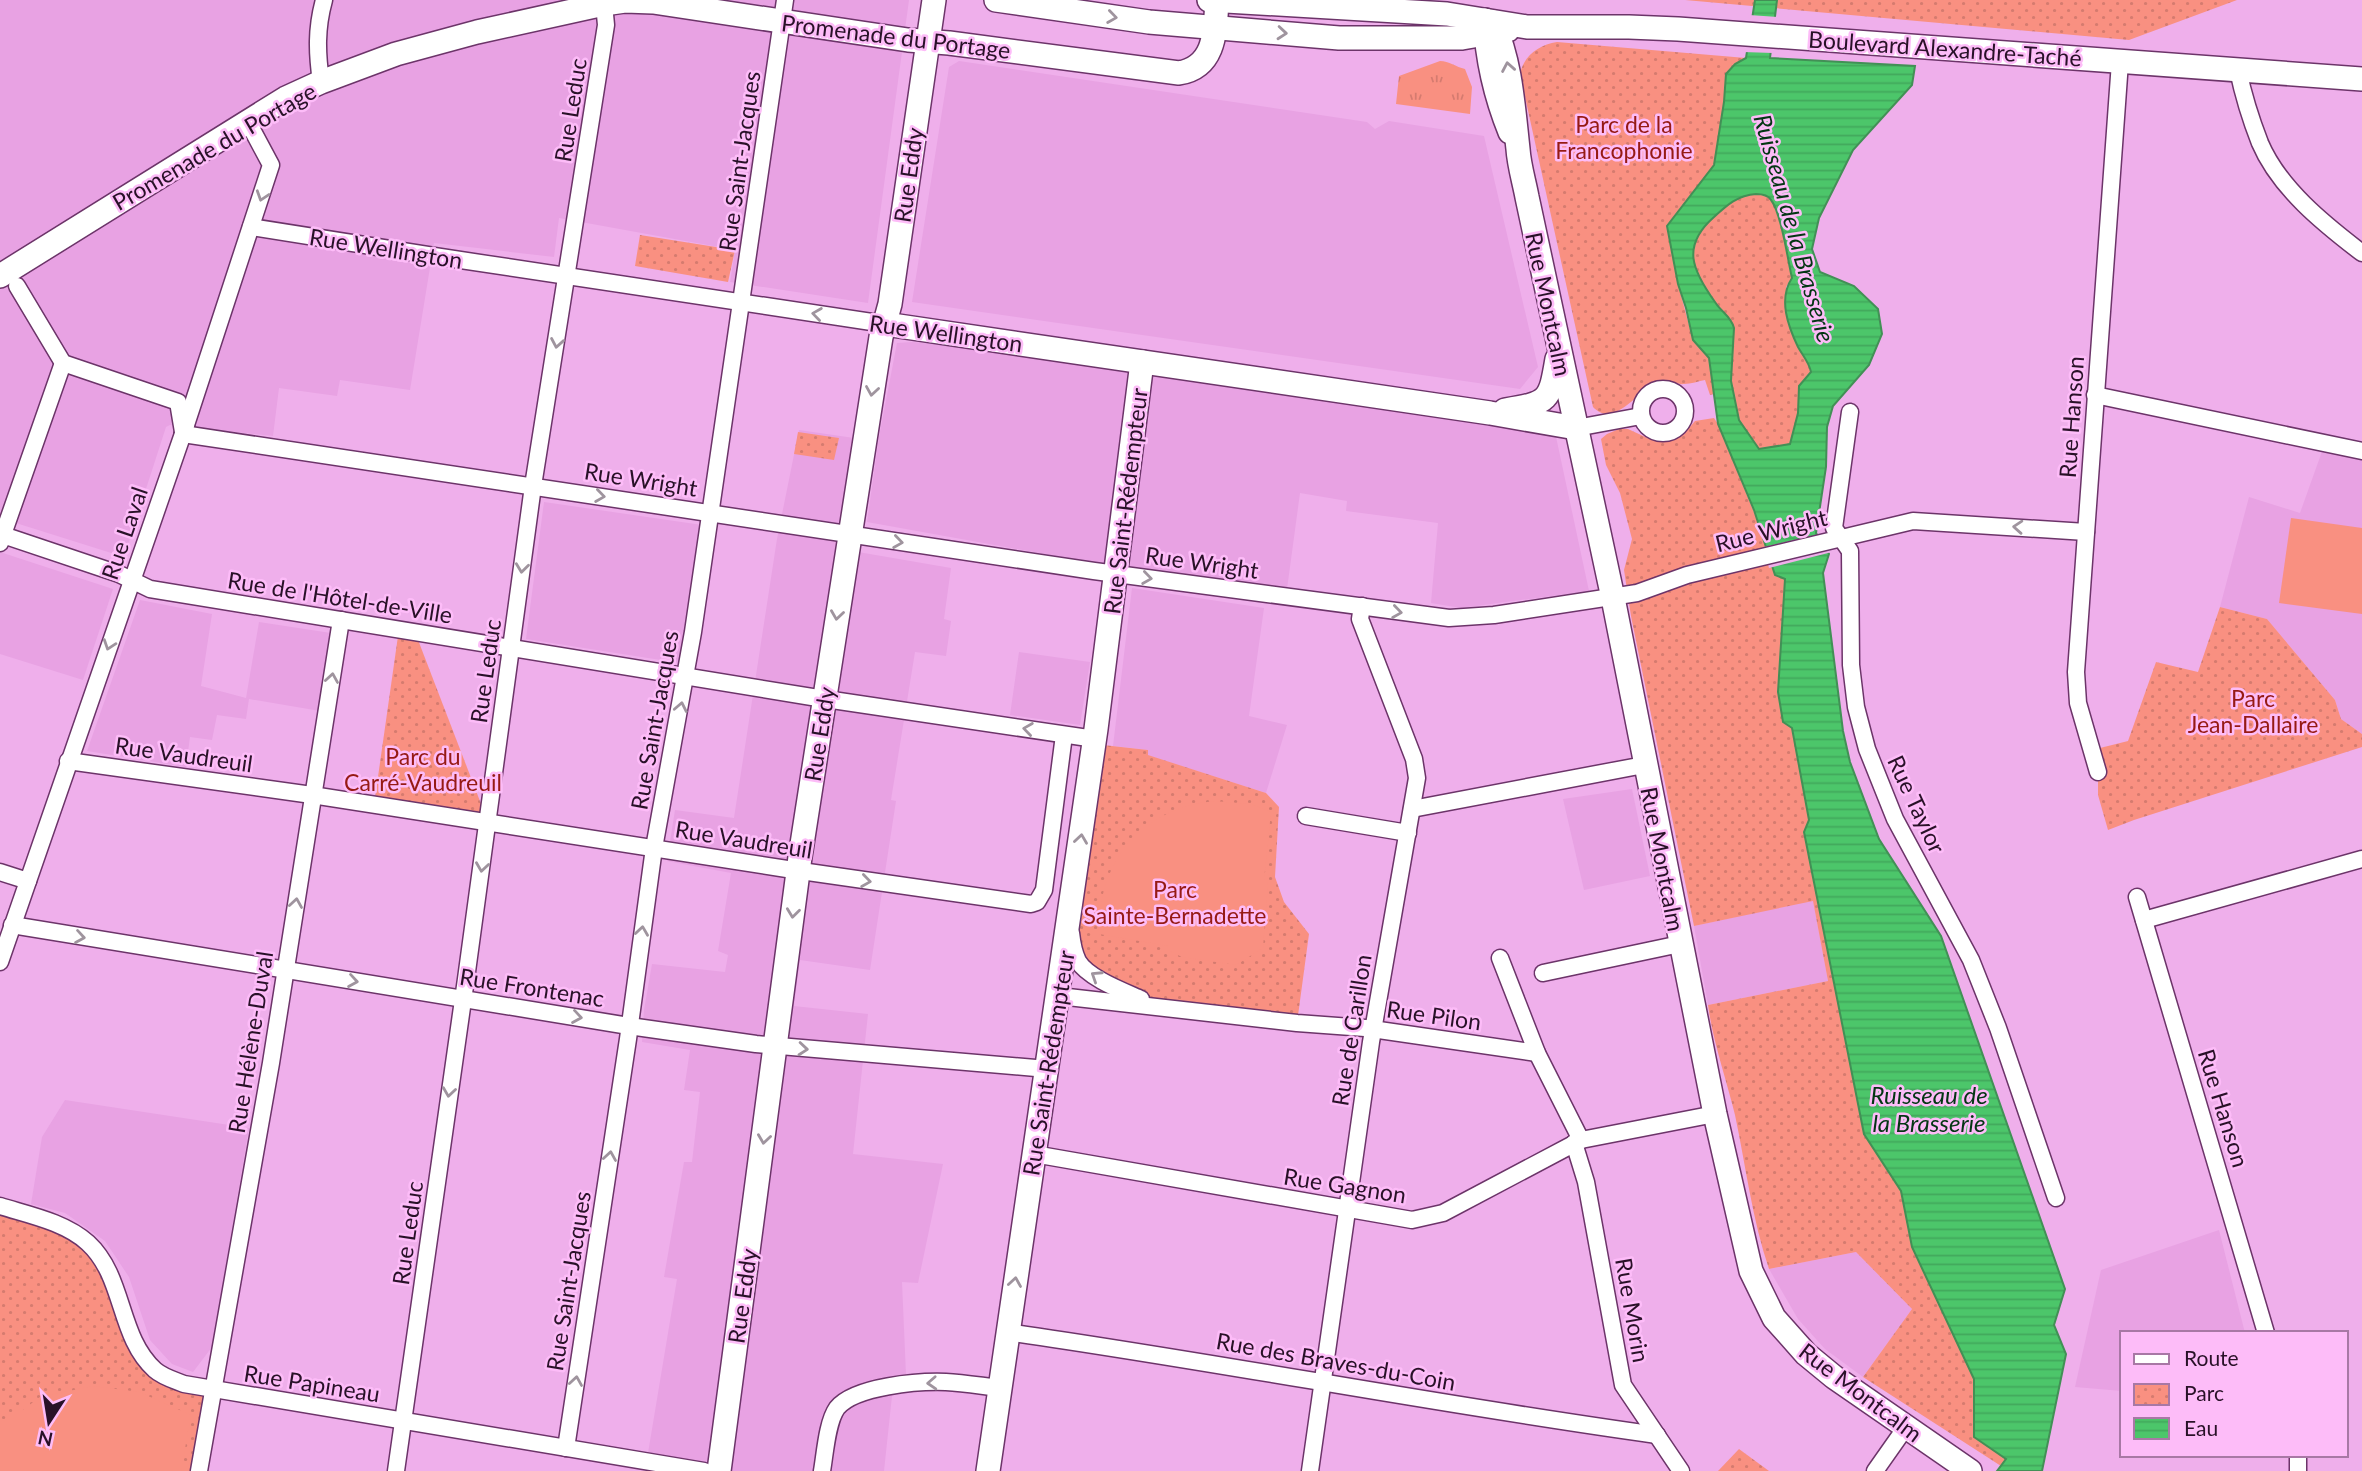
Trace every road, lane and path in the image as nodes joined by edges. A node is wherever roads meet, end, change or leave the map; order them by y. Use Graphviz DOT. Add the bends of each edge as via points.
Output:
graph roads {
  1 [pos="324,0"];
  2 [pos="934,0"];
  3 [pos="996,0"];
  4 [pos="1209,0"];
  5 [pos="1217,1"];
  6 [pos="604,4"];
  7 [pos="783,11"];
  8 [pos="1214,27"];
  9 [pos="1490,27"];
  10 [pos="928,40"];
  11 [pos="2120,62"];
  12 [pos="2238,70"];
  13 [pos="2362,79"];
  14 [pos="321,82"];
  15 [pos="248,122"];
  16 [pos="251,227"];
  17 [pos="2362,253"];
  18 [pos="568,276"];
  19 [pos="8,281"];
  20 [pos="742,303"];
  21 [pos="884,324"];
  22 [pos="1558,348"];
  23 [pos="1142,362"];
  24 [pos="63,363"];
  25 [pos="2095,395"];
  26 [pos="1850,412"];
  27 [pos="1490,413"];
  28 [pos="1641,416"];
  29 [pos="1576,428"];
  30 [pos="183,434"];
  31 [pos="2362,451"];
  32 [pos="533,486"];
  33 [pos="711,513"];
  34 [pos="2086,532"];
  35 [pos="849,534"];
  36 [pos="1,538"];
  37 [pos="1833,539"];
  38 [pos="1115,573"];
  39 [pos="131,581"];
  40 [pos="1613,598"];
  41 [pos="1362,606"];
  42 [pos="341,620"];
  43 [pos="511,648"];
  44 [pos="686,676"];
  45 [pos="825,699"];
  46 [pos="1064,735"];
  47 [pos="1095,739"];
  48 [pos="68,761"];
  49 [pos="1644,765"];
  50 [pos="2098,772"];
  51 [pos="312,796"];
  52 [pos="1412,809"];
  53 [pos="1306,816"];
  54 [pos="488,822"];
  55 [pos="1408,833"];
  56 [pos="654,848"];
  57 [pos="2362,859"];
  58 [pos="798,871"];
  59 [pos="0,872"];
  60 [pos="28,881"];
  61 [pos="2137,897"];
  62 [pos="1070,918"];
  63 [pos="2144,920"];
  64 [pos="12,925"];
  65 [pos="1680,944"];
  66 [pos="1500,958"];
  67 [pos="0,962"];
  68 [pos="285,970"];
  69 [pos="1543,973"];
  70 [pos="1059,996"];
  71 [pos="463,999"];
  72 [pos="1156,1006"];
  73 [pos="629,1026"];
  74 [pos="1374,1029"];
  75 [pos="776,1046"];
  76 [pos="1537,1053"];
  77 [pos="1047,1069"];
  78 [pos="1715,1114"];
  79 [pos="1578,1142"];
  80 [pos="1034,1154"];
  81 [pos="2056,1198"];
  82 [pos="0,1206"];
  83 [pos="1346,1210"];
  84 [pos="2265,1331"];
  85 [pos="1007,1332"];
  86 [pos="1323,1382"];
  87 [pos="1000,1388"];
  88 [pos="213,1390"];
  89 [pos="403,1422"];
  90 [pos="1906,1427"];
  91 [pos="1657,1435"];
  92 [pos="566,1448"];
  93 [pos="199,1471"];
  94 [pos="396,1471"];
  95 [pos="704,1471"];
  96 [pos="719,1471"];
  97 [pos="822,1471"];
  98 [pos="988,1471"];
  99 [pos="1310,1471"];
  100 [pos="1681,1471"];
  101 [pos="1875,1471"];
  102 [pos="1970,1471"];
  1 -- 14 [label="street" via="316,45"];
  2 -- 10 [label="main road, Rue Eddy"];
  3 -- 8 [label="main road, Boulevard Alexandre-Taché, one-way"];
  4 -- 5 [label="main road, Boulevard Alexandre-Taché"];
  5 -- 8 [label="main road, Promenade du Portage"];
  5 -- 9 [label="main road, Boulevard Alexandre-Taché" via="1447,14"];
  6 -- 7 [label="main road, Promenade du Portage" via="653,2"];
  6 -- 14 [label="main road, Promenade du Portage" via="396,54"];
  6 -- 18 [label="street, Rue Leduc" via="606,25"];
  7 -- 10 [label="main road, Promenade du Portage" via="908,40"];
  7 -- 20 [label="street, Rue Saint-Jacques"];
  8 -- 9 [label="main road, Boulevard Alexandre-Taché, one-way" via="1342,38 1462,38"];
  8 -- 10 [label="main road, Promenade du Portage" via="1213,42 1203,62 1190,72 1179,73"];
  9 -- 11 [label="main road, Boulevard Alexandre-Taché" via="1629,27"];
  9 -- 22 [label="main road, Rue Montcalm" via="1506,54 1518,151"];
  10 -- 21 [label="main road, Rue Eddy"];
  11 -- 12 [label="main road, Boulevard Alexandre-Taché"];
  11 -- 25 [label="street, Rue Hanson"];
  12 -- 13 [label="main road, Boulevard Alexandre-Taché"];
  12 -- 17 [label="street" via="2261,144 2279,174 2334,232"];
  14 -- 15 [label="main road, Promenade du Portage"];
  15 -- 16 [label="street, Rue Laval, one-way" via="271,165"];
  15 -- 19 [label="main road, Promenade du Portage"];
  16 -- 18 [label="street, Rue Wellington"];
  16 -- 30 [label="street, Rue Laval"];
  18 -- 20 [label="street, Rue Wellington"];
  18 -- 32 [label="street, Rue Leduc, one-way"];
  19 -- 24 [label="street"];
  21 -- 20 [label="street, Rue Wellington, one-way"];
  20 -- 33 [label="street, Rue Saint-Jacques"];
  21 -- 23 [label="main road, Rue Wellington"];
  21 -- 35 [label="main road, Rue Eddy, one-way"];
  22 -- 27 [label="main road" via="1549,395 1537,404"];
  22 -- 29 [label="main road, Rue Montcalm"];
  23 -- 27 [label="main road, Rue Wellington"];
  23 -- 38 [label="main road, Rue Saint-Rédempteur"];
  24 -- 30 [label="street" via="178,402"];
  24 -- 36 [label="street"];
  25 -- 31 [label="street"];
  25 -- 34 [label="street, Rue Hanson"];
  26 -- 37 [label="street, Rue Taylor"];
  27 -- 29 [label="main road, Rue Wellington"];
  28 -- 29 [label="street, Rue Wellington"];
  29 -- 40 [label="main road, Rue Montcalm"];
  30 -- 32 [label="street, Rue Wright"];
  30 -- 39 [label="street, Rue Laval"];
  32 -- 33 [label="street, Rue Wright, one-way"];
  32 -- 43 [label="street, Rue Leduc, one-way"];
  33 -- 35 [label="street, Rue Wright"];
  33 -- 44 [label="street, Rue Saint-Jacques"];
  34 -- 37 [label="street, Rue Wright, one-way" via="1913,521"];
  34 -- 50 [label="street, Rue Hanson" via="2076,693"];
  35 -- 38 [label="street, Rue Wright, one-way"];
  35 -- 45 [label="main road, Rue Eddy, one-way"];
  36 -- 39 [label="street, Rue de l'Hôtel-de-Ville"];
  37 -- 40 [label="street, Rue Wright"];
  37 -- 81 [label="street, Rue Taylor" via="1850,551 1851,665 1867,749 1895,819 1971,960"];
  38 -- 41 [label="street, Rue Wright, one-way"];
  38 -- 47 [label="main road, Rue Saint-Rédempteur"];
  39 -- 42 [label="street, Rue de l'Hôtel-de-Ville" via="150,589"];
  39 -- 48 [label="street, Rue Laval, one-way"];
  41 -- 40 [label="street, Rue Wright, one-way" via="1461,618"];
  40 -- 49 [label="main road, Rue Montcalm"];
  41 -- 52 [label="street, Rue de Carillon" via="1360,619 1417,769"];
  42 -- 43 [label="street, Rue de l'Hôtel-de-Ville"];
  51 -- 42 [label="street, Rue Hélène-Duval, one-way"];
  43 -- 44 [label="street, Rue de l'Hôtel-de-Ville"];
  43 -- 54 [label="street, Rue Leduc"];
  44 -- 45 [label="street, Rue de l'Hôtel-de-Ville"];
  56 -- 44 [label="street, Rue Saint-Jacques, one-way"];
  46 -- 45 [label="street, Rue de l'Hôtel-de-Ville, one-way"];
  45 -- 58 [label="main road, Rue Eddy"];
  46 -- 47 [label="street, Rue de l'Hôtel-de-Ville"];
  58 -- 46 [label="street, Rue Vaudreuil, one-way" via="1037,902 1044,890"];
  62 -- 47 [label="main road, Rue Saint-Rédempteur, one-way"];
  48 -- 51 [label="street, Rue Vaudreuil"];
  48 -- 60 [label="street, Rue Laval"];
  49 -- 52 [label="street"];
  49 -- 65 [label="main road, Rue Montcalm"];
  51 -- 54 [label="street, Rue Vaudreuil"];
  68 -- 51 [label="street, Rue Hélène-Duval, one-way"];
  52 -- 55 [label="street, Rue de Carillon"];
  53 -- 55 [label="street"];
  54 -- 56 [label="street, Rue Vaudreuil"];
  54 -- 71 [label="street, Rue Leduc, one-way"];
  55 -- 74 [label="street, Rue de Carillon"];
  56 -- 58 [label="street, Rue Vaudreuil"];
  73 -- 56 [label="street, Rue Saint-Jacques, one-way"];
  57 -- 63 [label="street"];
  58 -- 75 [label="main road, Rue Eddy, one-way"];
  59 -- 60 [label="street"];
  60 -- 64 [label="street, Rue Laval"];
  61 -- 63 [label="street, Rue Hanson"];
  62 -- 70 [label="main road, Rue Saint-Rédempteur"];
  72 -- 62 [label="street, Rue Pilon, one-way" via="1082,966 1076,958"];
  63 -- 84 [label="street, Rue Hanson"];
  64 -- 67 [label="street, Rue Laval"];
  64 -- 68 [label="street, Rue Frontenac, one-way"];
  65 -- 69 [label="street"];
  65 -- 78 [label="main road, Rue Montcalm"];
  66 -- 76 [label="street, Rue Morin"];
  68 -- 71 [label="street, Rue Frontenac, one-way"];
  68 -- 88 [label="street, Rue Hélène-Duval"];
  70 -- 72 [label="street, Rue Pilon"];
  70 -- 77 [label="main road, Rue Saint-Rédempteur"];
  71 -- 73 [label="street, Rue Frontenac, one-way"];
  71 -- 89 [label="street, Rue Leduc, one-way"];
  72 -- 74 [label="street, Rue Pilon"];
  73 -- 75 [label="street, Rue Frontenac"];
  92 -- 73 [label="street, Rue Saint-Jacques, one-way"];
  74 -- 76 [label="street, Rue Pilon"];
  74 -- 83 [label="street, Rue de Carillon"];
  75 -- 77 [label="street, Rue Frontenac, one-way"];
  75 -- 96 [label="main road, Rue Eddy, one-way"];
  76 -- 79 [label="street, Rue Morin"];
  77 -- 80 [label="main road, Rue Saint-Rédempteur"];
  78 -- 79 [label="street, Rue Gagnon"];
  78 -- 90 [label="main road, Rue Montcalm" via="1745,1251 1754,1281 1774,1318 1817,1364"];
  79 -- 83 [label="street, Rue Gagnon" via="1443,1213 1412,1220"];
  79 -- 91 [label="street, Rue Morin" via="1623,1385"];
  80 -- 83 [label="street, Rue Gagnon"];
  85 -- 80 [label="main road, Rue Saint-Rédempteur, one-way"];
  82 -- 88 [label="street, Rue Papineau" via="65,1228 91,1245 110,1272 145,1359 169,1378"];
  83 -- 86 [label="street, Rue de Carillon"];
  85 -- 86 [label="street, Rue des Braves-du-Coin"];
  85 -- 87 [label="main road, Rue Saint-Rédempteur"];
  86 -- 91 [label="street, Rue des Braves-du-Coin"];
  86 -- 99 [label="street, Rue de Carillon"];
  87 -- 97 [label="street, one-way" via="927,1382 851,1398 832,1418"];
  87 -- 98 [label="main road, Rue Saint-Rédempteur"];
  88 -- 89 [label="street, Rue Papineau"];
  88 -- 93 [label="street, Rue Hélène-Duval"];
  89 -- 92 [label="street, Rue Papineau"];
  89 -- 94 [label="street, Rue Leduc"];
  90 -- 101 [label="street"];
  90 -- 102 [label="main road, Rue Montcalm"];
  91 -- 100 [label="street, Rue Morin"];
  92 -- 95 [label="street, Rue Papineau"];
}
